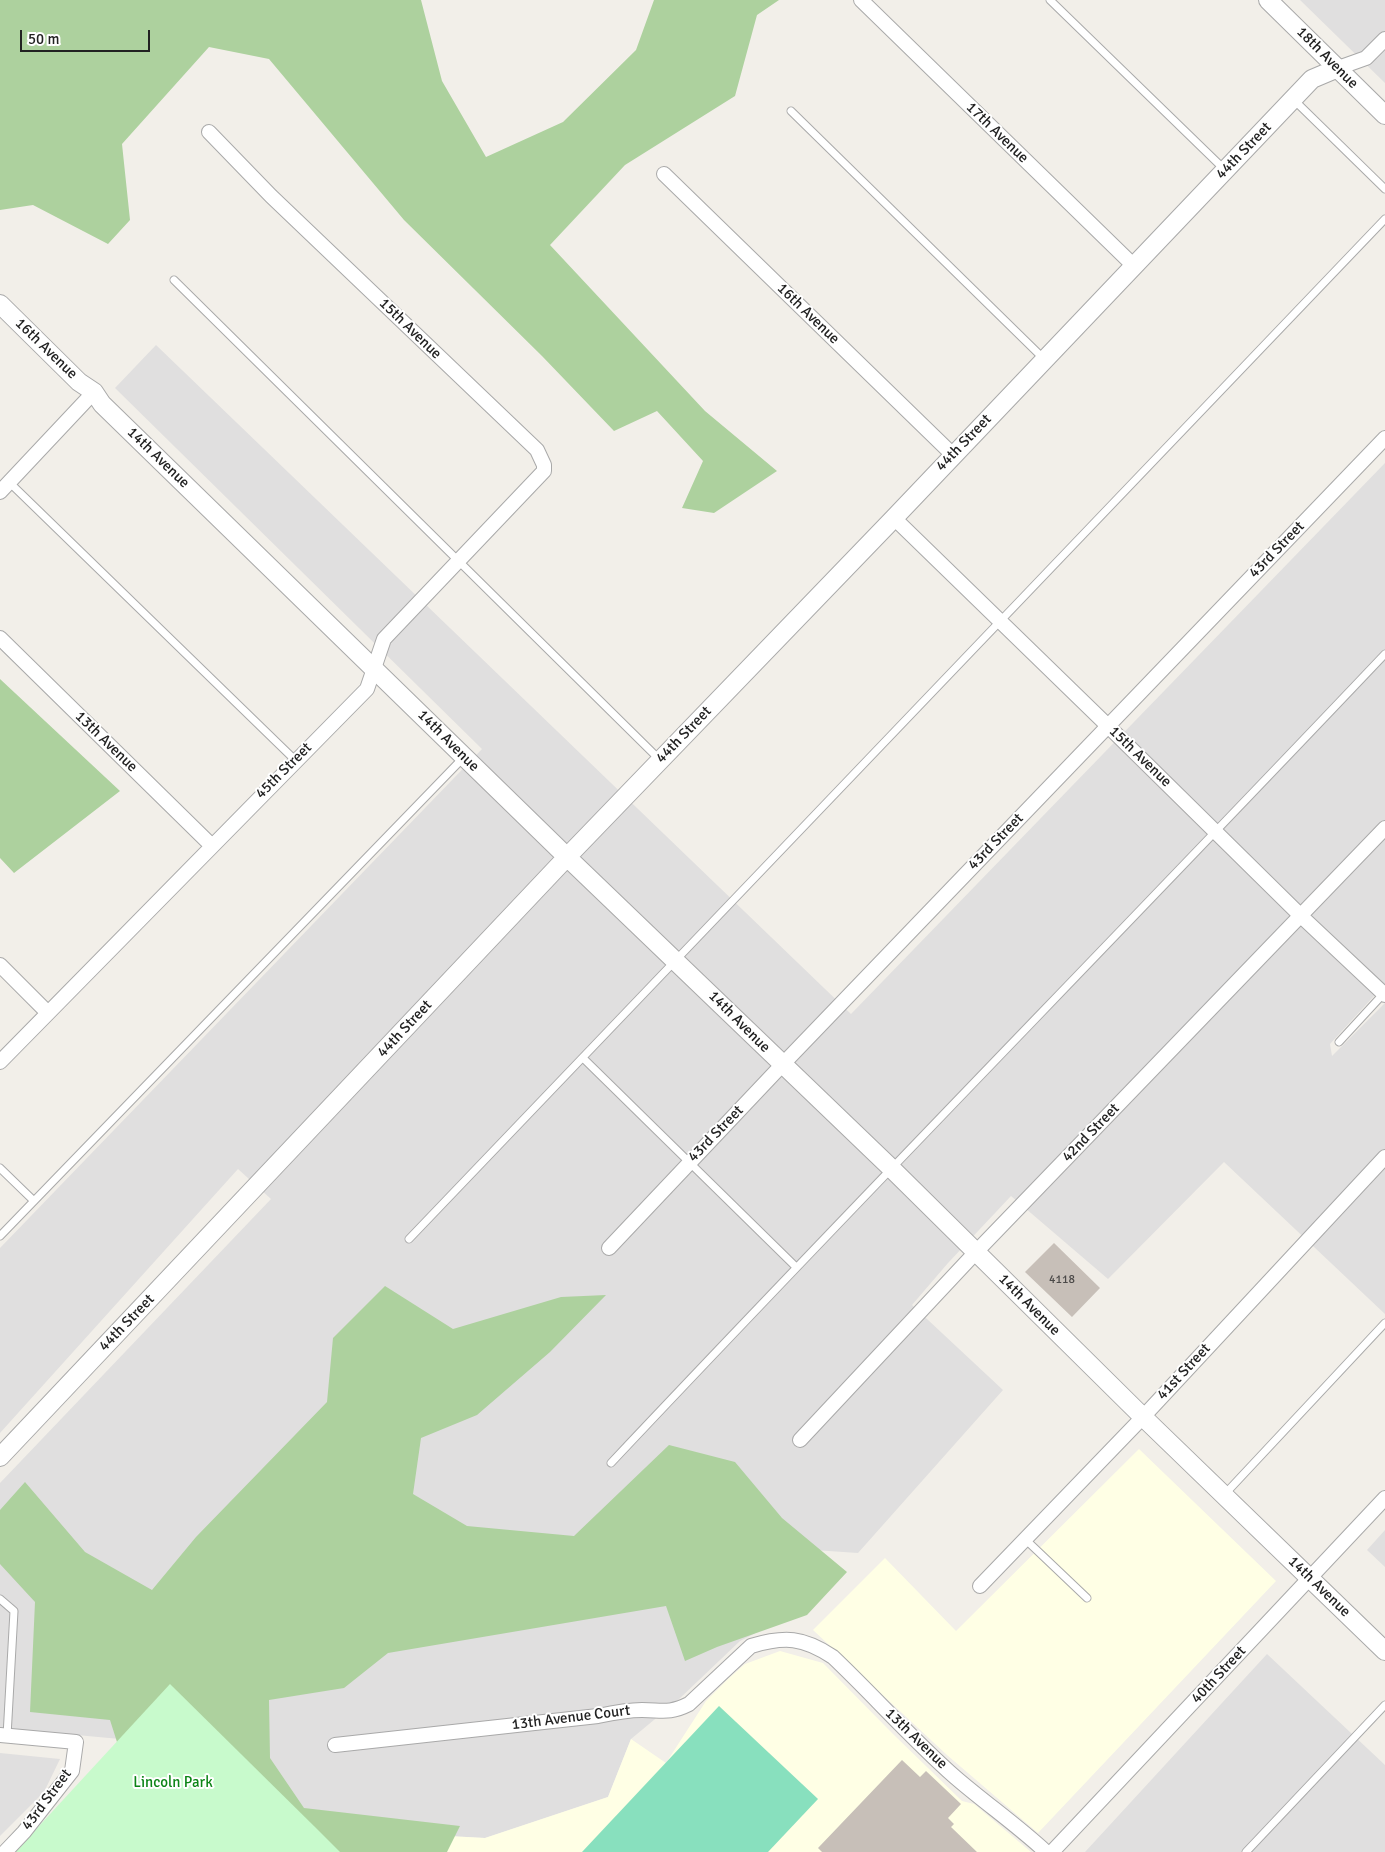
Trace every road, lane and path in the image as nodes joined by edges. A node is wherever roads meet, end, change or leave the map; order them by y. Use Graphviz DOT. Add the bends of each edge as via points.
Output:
graph roads {
  1 [pos="861,0"];
  2 [pos="1050,0"];
  3 [pos="1268,0"];
  4 [pos="1385,39"];
  5 [pos="1338,68"];
  6 [pos="1293,100"];
  7 [pos="791,111"];
  8 [pos="1385,115"];
  9 [pos="209,132"];
  10 [pos="1225,170"];
  11 [pos="664,174"];
  12 [pos="1385,188"];
  13 [pos="1385,219"];
  14 [pos="1134,266"];
  15 [pos="174,280"];
  16 [pos="0,304"];
  17 [pos="1045,360"];
  18 [pos="94,392"];
  19 [pos="1385,438"];
  20 [pos="953,455"];
  21 [pos="544,465"];
  22 [pos="5,487"];
  23 [pos="894,518"];
  24 [pos="459,561"];
  25 [pos="1000,620"];
  26 [pos="0,638"];
  27 [pos="1385,654"];
  28 [pos="373,667"];
  29 [pos="1108,726"];
  30 [pos="464,757"];
  31 [pos="295,760"];
  32 [pos="660,760"];
  33 [pos="1385,828"];
  34 [pos="1216,832"];
  35 [pos="211,845"];
  36 [pos="567,857"];
  37 [pos="1301,916"];
  38 [pos="676,961"];
  39 [pos="0,965"];
  40 [pos="1384,994"];
  41 [pos="48,1013"];
  42 [pos="1340,1042"];
  43 [pos="583,1058"];
  44 [pos="0,1062"];
  45 [pos="782,1065"];
  46 [pos="1385,1156"];
  47 [pos="689,1162"];
  48 [pos="0,1168"];
  49 [pos="891,1168"];
  50 [pos="34,1200"];
  51 [pos="0,1236"];
  52 [pos="409,1239"];
  53 [pos="609,1248"];
  54 [pos="976,1252"];
  55 [pos="796,1267"];
  56 [pos="1385,1323"];
  57 [pos="1142,1417"];
  58 [pos="800,1440"];
  59 [pos="0,1457"];
  60 [pos="611,1463"];
  61 [pos="1224,1495"];
  62 [pos="1385,1498"];
  63 [pos="1025,1539"];
  64 [pos="1310,1578"];
  65 [pos="980,1586"];
  66 [pos="1087,1598"];
  67 [pos="0,1599"];
  68 [pos="783,1640"];
  69 [pos="1385,1651"];
  70 [pos="1385,1705"];
  71 [pos="4,1735"];
  72 [pos="335,1745"];
  73 [pos="5,1852"];
  74 [pos="1046,1852"];
  75 [pos="1052,1852"];
  76 [pos="1246,1852"];
  1 -- 14 [label="street, 17th Avenue"];
  2 -- 10 [label="lane"];
  3 -- 5 [label="street, 18th Avenue"];
  4 -- 5 [label="street, 44th Street" via="1366,58"];
  5 -- 6 [label="street, 44th Street" via="1312,79"];
  5 -- 8 [label="street, 18th Avenue"];
  6 -- 10 [label="street, 44th Street"];
  6 -- 12 [label="lane"];
  7 -- 17 [label="lane"];
  9 -- 21 [label="street, 15th Avenue" via="271,196 537,450"];
  10 -- 14 [label="street, 44th Street"];
  11 -- 20 [label="street, 16th Avenue"];
  13 -- 25 [label="lane"];
  14 -- 17 [label="street, 44th Street"];
  15 -- 24 [label="lane"];
  16 -- 18 [label="street, 16th Avenue" via="79,382"];
  17 -- 20 [label="street, 44th Street"];
  18 -- 22 [label="street"];
  18 -- 28 [label="street, 14th Avenue" via="102,404"];
  19 -- 29 [label="street, 43rd Street"];
  20 -- 23 [label="street, 44th Street"];
  21 -- 24 [label="street, 45th Street" via="540,477"];
  22 -- 31 [label="lane"];
  23 -- 25 [label="street, 15th Avenue"];
  23 -- 32 [label="street, 44th Street"];
  24 -- 28 [label="street, 45th Street" via="384,639"];
  24 -- 32 [label="lane"];
  25 -- 29 [label="street, 15th Avenue"];
  25 -- 38 [label="lane"];
  26 -- 35 [label="street, 13th Avenue"];
  27 -- 34 [label="lane"];
  28 -- 30 [label="street, 14th Avenue"];
  28 -- 31 [label="street, 45th Street" via="367,688"];
  29 -- 34 [label="street, 15th Avenue"];
  29 -- 45 [label="street, 43rd Street"];
  30 -- 36 [label="street, 14th Avenue"];
  30 -- 50 [label="lane"];
  31 -- 35 [label="street, 45th Street"];
  32 -- 36 [label="street, 44th Street"];
  33 -- 37 [label="street, 42nd Street"];
  34 -- 37 [label="street, 15th Avenue"];
  34 -- 49 [label="lane"];
  35 -- 41 [label="street, 45th Street"];
  36 -- 38 [label="street, 14th Avenue"];
  36 -- 59 [label="street, 44th Street"];
  37 -- 40 [label="street, 15th Avenue"];
  37 -- 54 [label="street, 42nd Street"];
  38 -- 43 [label="lane"];
  38 -- 45 [label="street, 14th Avenue"];
  39 -- 41 [label="street"];
  40 -- 42 [label="lane"];
  41 -- 44 [label="street, 45th Street"];
  43 -- 47 [label="lane"];
  43 -- 52 [label="lane"];
  45 -- 47 [label="street, 43rd Street"];
  45 -- 49 [label="street, 14th Avenue"];
  46 -- 57 [label="street, 41st Street"];
  47 -- 53 [label="street, 43rd Street"];
  47 -- 55 [label="lane"];
  48 -- 50 [label="lane"];
  49 -- 54 [label="street, 14th Avenue"];
  49 -- 55 [label="lane"];
  50 -- 51 [label="lane"];
  54 -- 57 [label="street, 14th Avenue"];
  54 -- 58 [label="street, 42nd Street"];
  55 -- 60 [label="lane"];
  56 -- 61 [label="lane"];
  57 -- 61 [label="street, 14th Avenue"];
  57 -- 63 [label="street, 41st Street"];
  61 -- 64 [label="street, 14th Avenue"];
  62 -- 64 [label="street, 40th Street"];
  63 -- 65 [label="street, 41st Street"];
  63 -- 66 [label="lane"];
  64 -- 69 [label="street, 14th Avenue"];
  64 -- 75 [label="street, 40th Street"];
  67 -- 71 [label="lane" via="14,1611"];
  68 -- 72 [label="street, 13th Avenue Court" via="751,1646 689,1704 669,1712 625,1711"];
  68 -- 74 [label="street, 13th Avenue" via="802,1640 833,1656 955,1777"];
  70 -- 76 [label="lane"];
  71 -- 73 [label="street, 43rd Street" via="76,1742 72,1771"];
}
